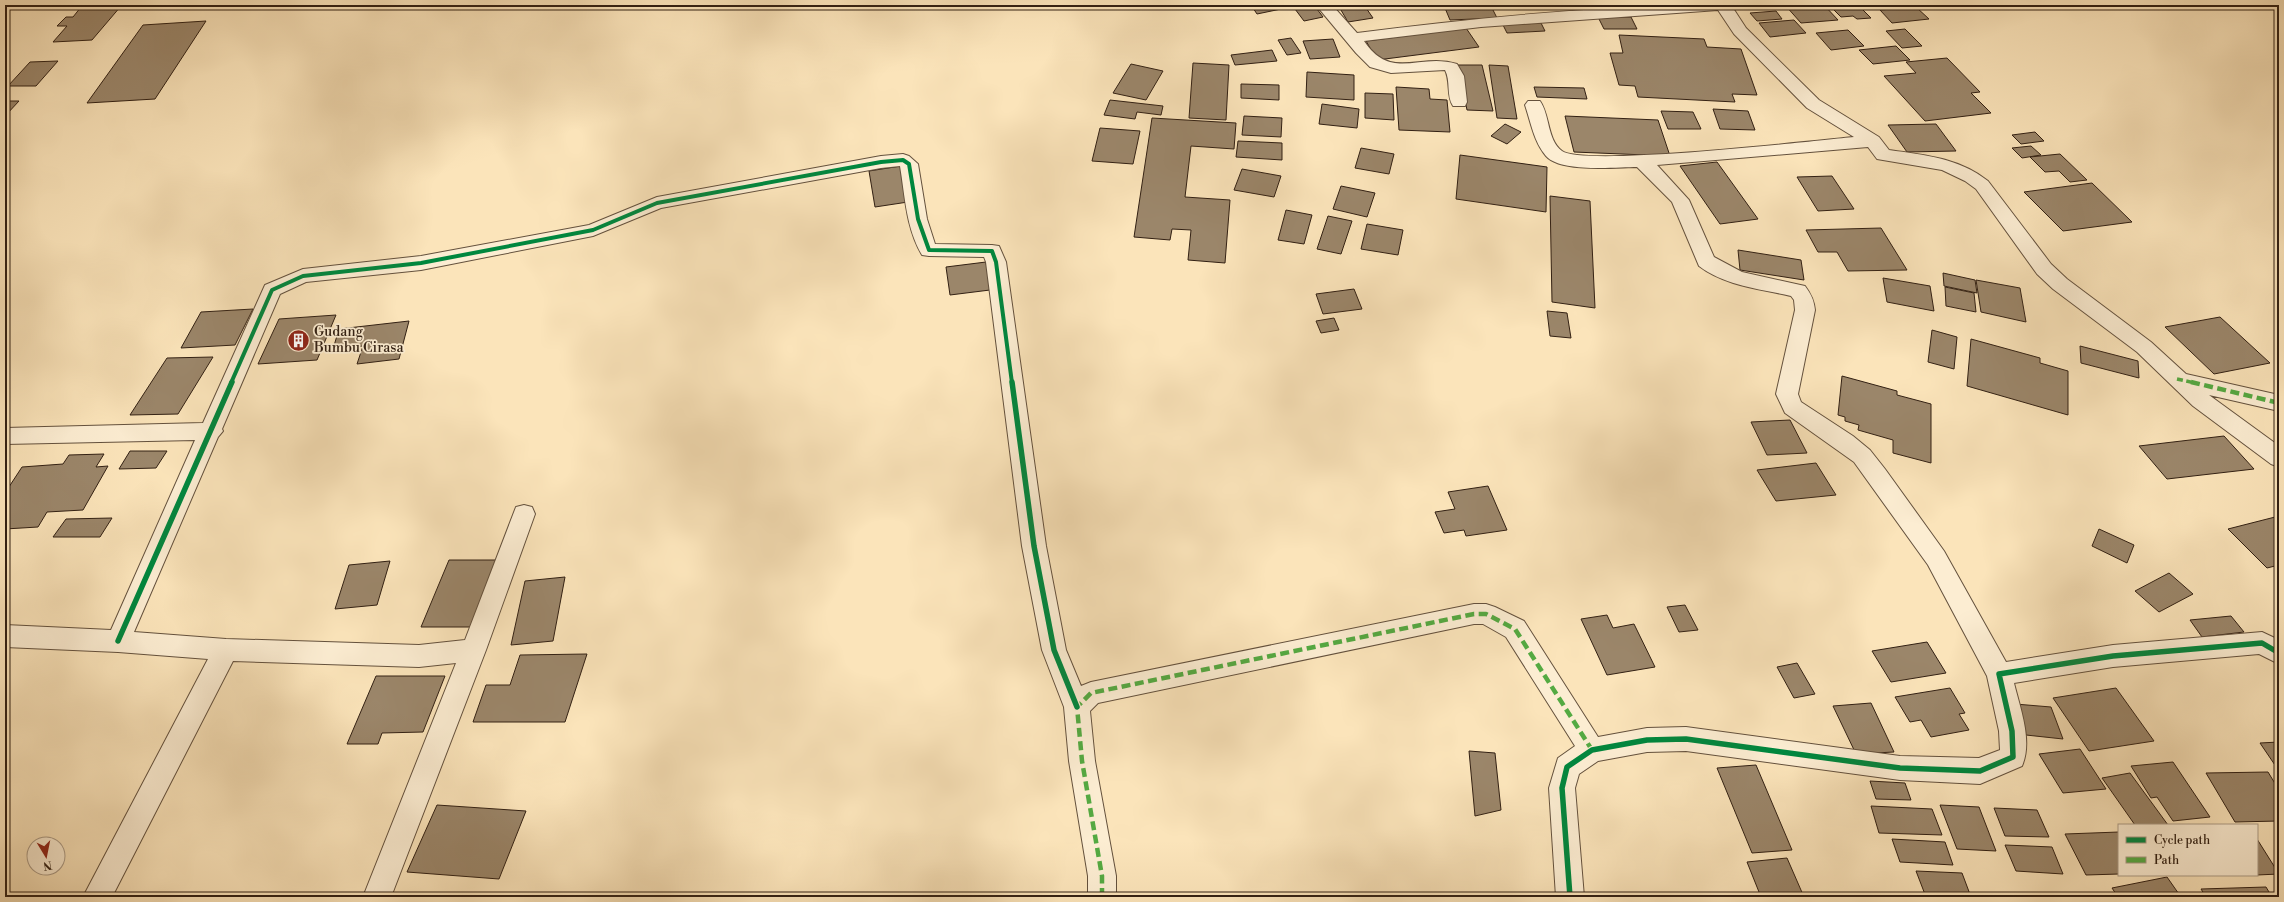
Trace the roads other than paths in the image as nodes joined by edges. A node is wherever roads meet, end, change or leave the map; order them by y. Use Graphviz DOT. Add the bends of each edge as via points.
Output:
graph roads {
  1 [pos="1324,5"];
  2 [pos="1723,5"];
  3 [pos="1353,38"];
  4 [pos="1459,102"];
  5 [pos="1534,105"];
  6 [pos="1873,141"];
  7 [pos="1642,161"];
  8 [pos="2178,379"];
  9 [pos="2279,403"];
  10 [pos="212,431"];
  11 [pos="5,436"];
  12 [pos="2279,458"];
  13 [pos="524,514"];
  14 [pos="5,636"];
  15 [pos="118,641"];
  16 [pos="226,650"];
  17 [pos="474,650"];
  18 [pos="2279,654"];
  19 [pos="1999,674"];
  20 [pos="1077,707"];
  21 [pos="1592,750"];
  22 [pos="97,897"];
  23 [pos="377,897"];
  24 [pos="1102,897"];
  25 [pos="1570,897"];
  1 -- 3 [label="street"];
  2 -- 3 [label="street" via="1480,22"];
  2 -- 6 [label="street" via="1740,31 1813,104"];
  3 -- 4 [label="street" via="1366,58 1378,66 1451,67 1456,76"];
  5 -- 7 [label="street" via="1547,145 1555,155 1567,160"];
  6 -- 7 [label="street"];
  6 -- 8 [label="street" via="1883,156 1942,163 1969,173 1982,185 2044,269 2144,347"];
  7 -- 19 [label="street" via="1680,200 1706,261 1712,267 1725,273 1798,291 1804,299 1805,310 1786,394 1793,406 1862,456 1877,475 1936,558"];
  8 -- 9 [label="street"];
  8 -- 12 [label="street" via="2201,400"];
  10 -- 11 [label="street"];
  10 -- 15 [label="street"];
  10 -- 20 [label="street" via="272,290 303,276 421,263 594,230 657,203 903,160 909,164 920,226 929,250 992,251 996,262 1034,546 1054,650"];
  13 -- 17 [label="street"];
  14 -- 15 [label="street"];
  15 -- 16 [label="street"];
  16 -- 17 [label="street" via="419,656"];
  16 -- 22 [label="street"];
  17 -- 23 [label="street"];
  18 -- 19 [label="street" via="2262,643 2113,656"];
  19 -- 21 [label="street" via="2012,730 2012,757 1980,771 1900,768 1686,739 1647,740"];
  20 -- 21 [label="street" via="1091,694 1474,614 1486,614 1515,629"];
  20 -- 24 [label="street" via="1082,761 1102,876"];
  21 -- 25 [label="street" via="1567,767 1562,788"];
}
